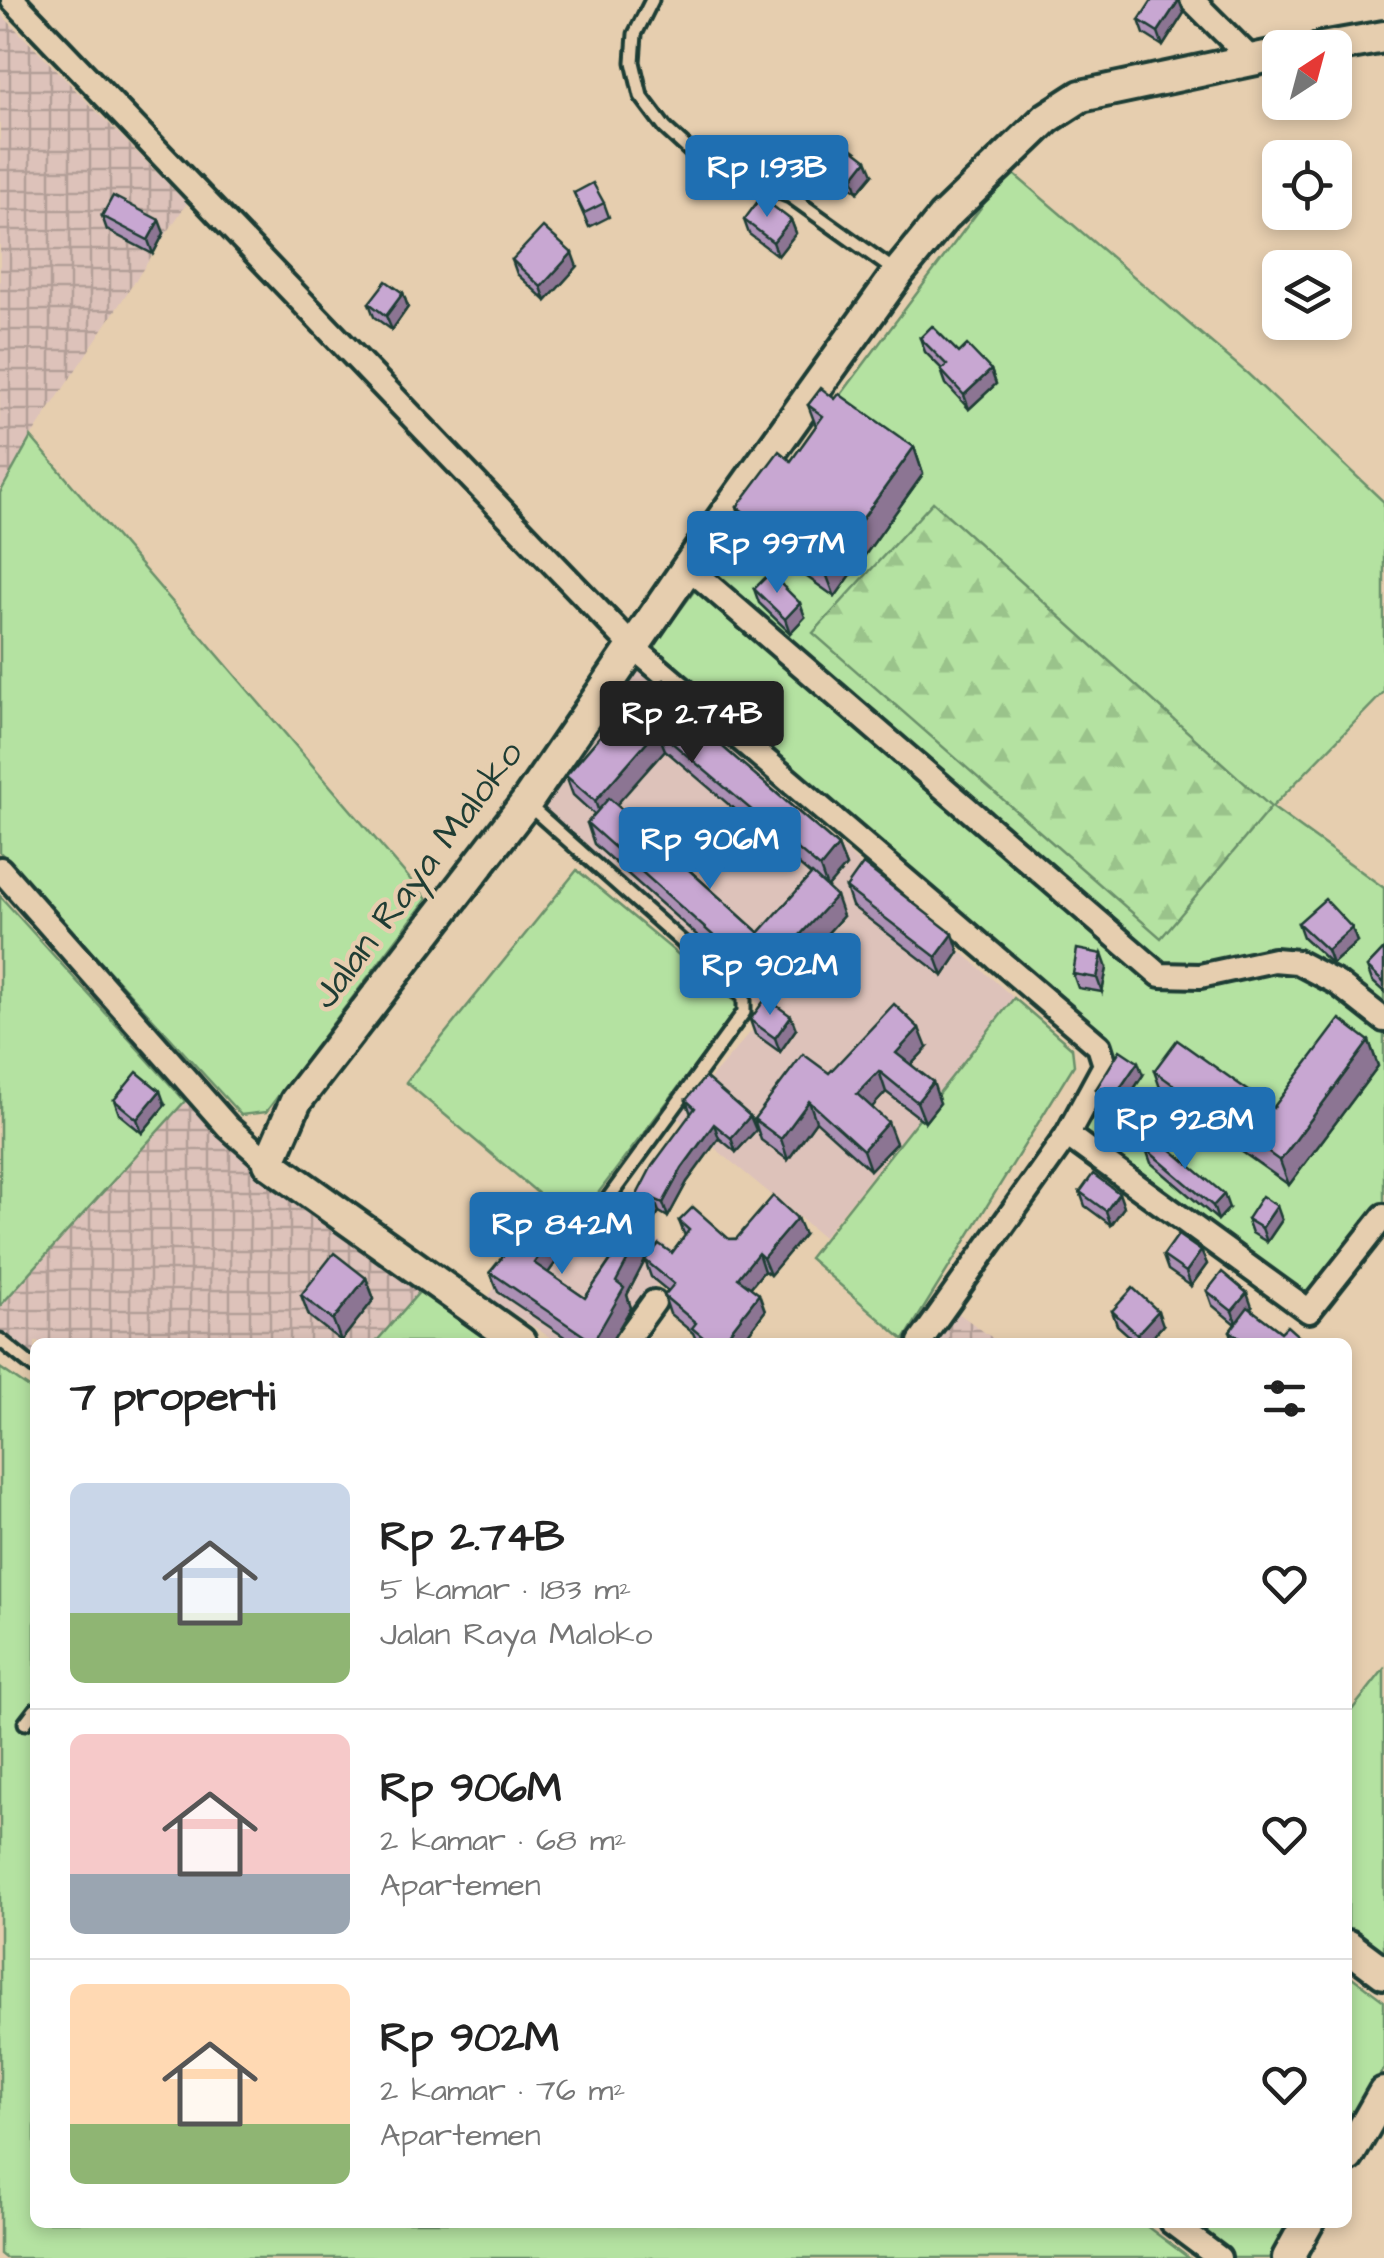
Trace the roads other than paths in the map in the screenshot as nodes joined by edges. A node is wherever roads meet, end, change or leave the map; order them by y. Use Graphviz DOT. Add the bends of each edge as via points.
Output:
graph roads {
  1 [pos="14,0"];
  2 [pos="652,0"];
  3 [pos="1192,0"];
  4 [pos="1384,37"];
  5 [pos="1352,43"];
  6 [pos="1262,54"];
  7 [pos="1262,58"];
  8 [pos="898,274"];
  9 [pos="688,567"];
  10 [pos="633,647"];
  11 [pos="526,803"];
  12 [pos="0,869"];
  13 [pos="1384,1020"];
  14 [pos="1067,1135"];
  15 [pos="269,1163"];
  16 [pos="1384,1216"];
  17 [pos="594,1218"];
  18 [pos="654,1302"];
  19 [pos="514,1338"];
  20 [pos="628,1338"];
  21 [pos="923,1338"];
  22 [pos="0,1340"];
  23 [pos="30,1364"];
  24 [pos="30,1716"];
  25 [pos="25,1723"];
  26 [pos="1352,1949"];
  27 [pos="1384,1973"];
  28 [pos="1384,2093"];
  29 [pos="1352,2149"];
  30 [pos="1180,2228"];
  31 [pos="1305,2228"];
  32 [pos="1219,2258"];
  33 [pos="1288,2258"];
  1 -- 10 [label="street"];
  2 -- 8 [label="lane" via="632,46 636,80 678,142 716,170 802,204"];
  3 -- 6 [label="street"];
  4 -- 5 [label="street"];
  7 -- 8 [label="street, Jalan Raya Maloko" via="1081,96 991,170"];
  8 -- 9 [label="street, Jalan Raya Maloko"];
  9 -- 10 [label="street, Jalan Raya Maloko"];
  9 -- 13 [label="street" via="1160,975 1297,962"];
  10 -- 11 [label="street, Jalan Raya Maloko"];
  10 -- 14 [label="street" via="1100,1046 1105,1065"];
  11 -- 15 [label="street, Jalan Raya Maloko" via="296,1101"];
  11 -- 17 [label="lane" via="744,998 744,1012"];
  12 -- 15 [label="street" via="228,1127"];
  14 -- 16 [label="street" via="1309,1311"];
  14 -- 21 [label="street"];
  15 -- 19 [label="street"];
  18 -- 20 [label="street"];
  22 -- 23 [label="lane"];
  24 -- 25 [label="lane"];
  26 -- 27 [label="street"];
  28 -- 29 [label="street"];
  30 -- 32 [label="street"];
  31 -- 33 [label="street"];
}
